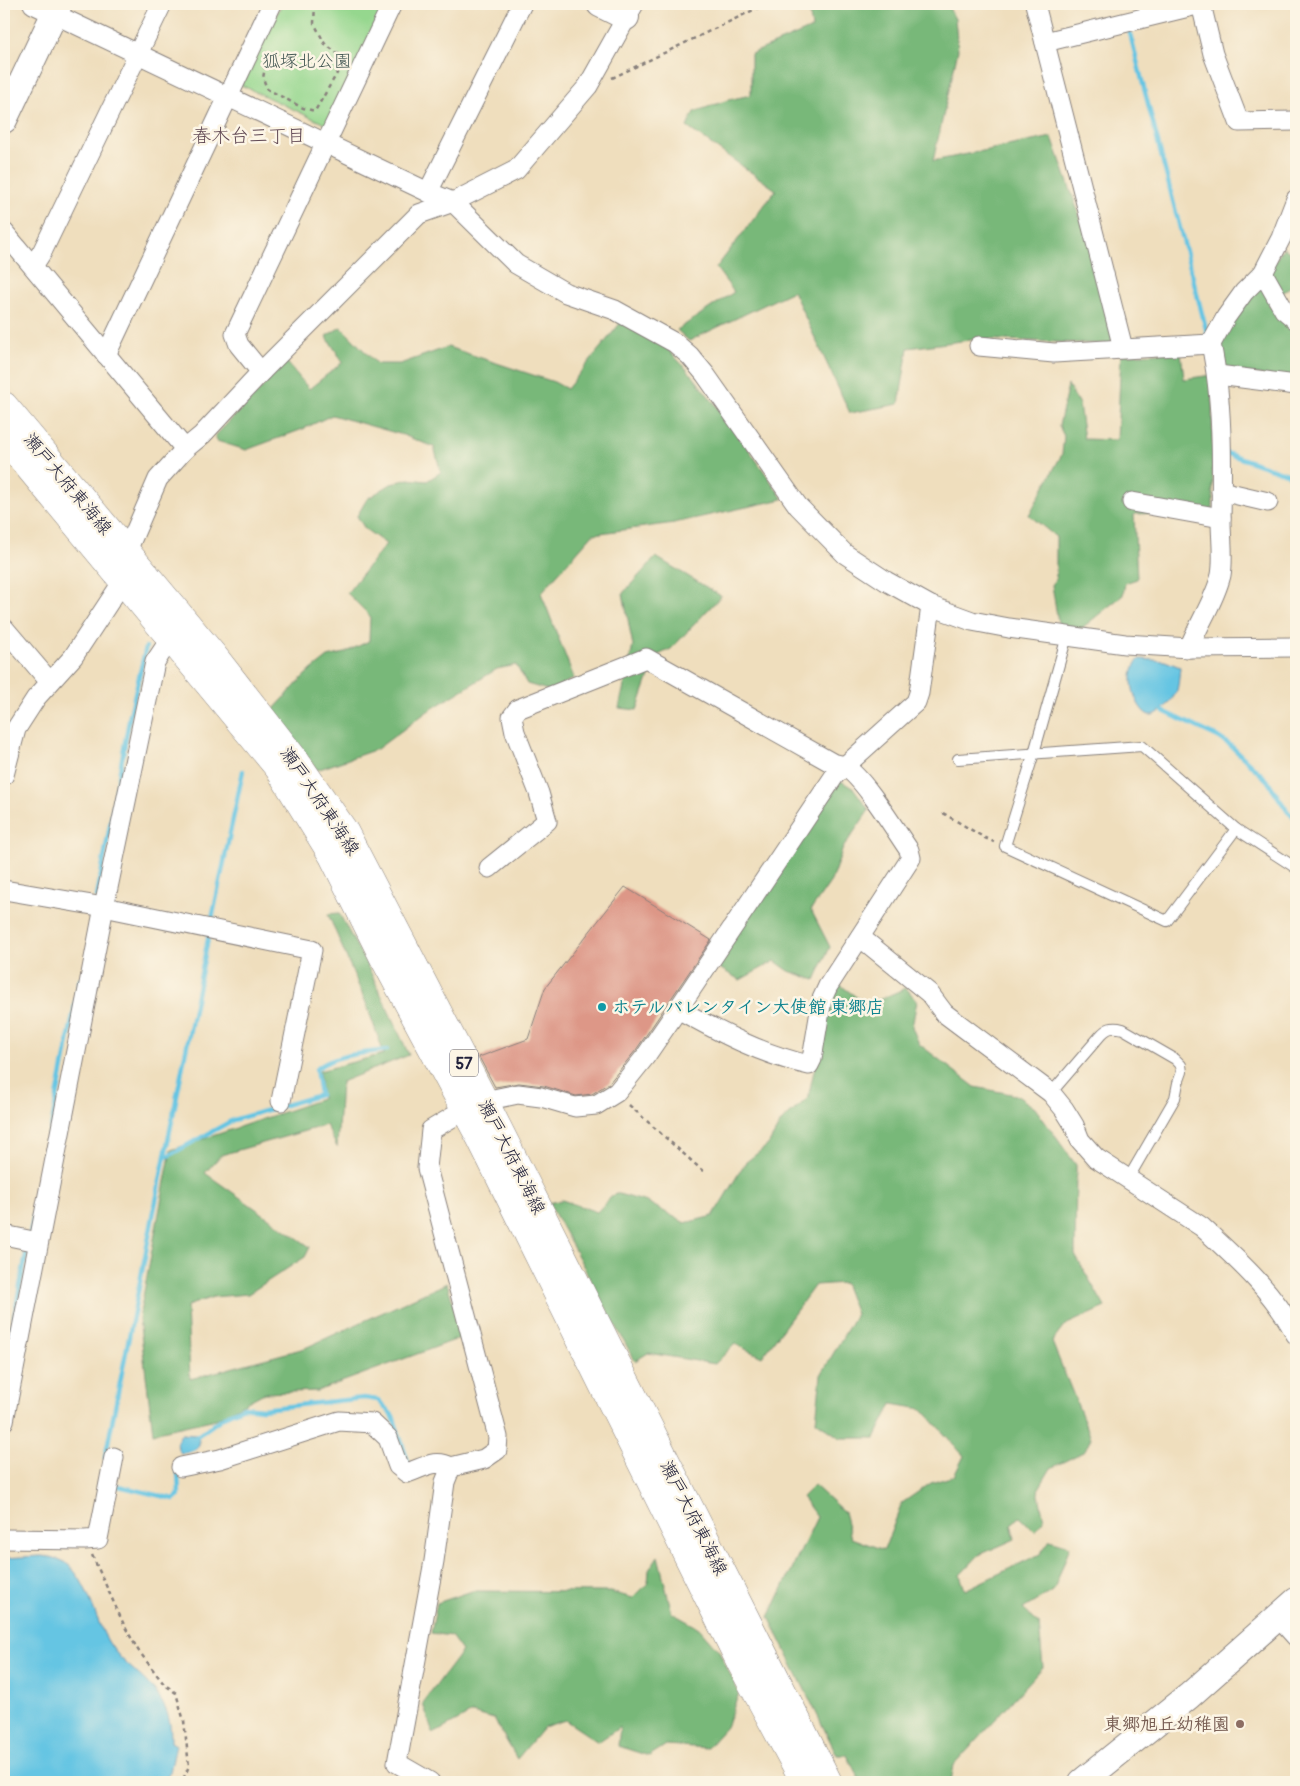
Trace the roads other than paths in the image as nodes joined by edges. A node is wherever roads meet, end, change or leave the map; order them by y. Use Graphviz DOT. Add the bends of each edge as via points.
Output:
graph roads {
  1 [pos="162,4"];
  2 [pos="272,4"];
  3 [pos="392,4"];
  4 [pos="522,4"];
  5 [pos="600,4"];
  6 [pos="1035,4"];
  7 [pos="1201,4"];
  8 [pos="49,7"];
  9 [pos="630,11"];
  10 [pos="1045,42"];
  11 [pos="139,54"];
  12 [pos="228,97"];
  13 [pos="4,120"];
  14 [pos="1296,121"];
  15 [pos="326,143"];
  16 [pos="428,192"];
  17 [pos="1296,199"];
  18 [pos="454,202"];
  19 [pos="4,232"];
  20 [pos="33,266"];
  21 [pos="1263,273"];
  22 [pos="1296,320"];
  23 [pos="1211,344"];
  24 [pos="979,346"];
  25 [pos="1123,348"];
  26 [pos="106,355"];
  27 [pos="261,372"];
  28 [pos="1218,375"];
  29 [pos="1296,386"];
  30 [pos="4,406"];
  31 [pos="4,437"];
  32 [pos="184,449"];
  33 [pos="1222,491"];
  34 [pos="1132,502"];
  35 [pos="1268,502"];
  36 [pos="1222,518"];
  37 [pos="126,553"];
  38 [pos="123,581"];
  39 [pos="931,606"];
  40 [pos="5,634"];
  41 [pos="1067,636"];
  42 [pos="171,638"];
  43 [pos="1295,647"];
  44 [pos="1189,648"];
  45 [pos="50,682"];
  46 [pos="1034,753"];
  47 [pos="958,759"];
  48 [pos="845,766"];
  49 [pos="4,775"];
  50 [pos="1236,829"];
  51 [pos="489,868"];
  52 [pos="1296,868"];
  53 [pos="4,890"];
  54 [pos="104,907"];
  55 [pos="860,937"];
  56 [pos="678,1009"];
  57 [pos="1051,1093"];
  58 [pos="281,1101"];
  59 [pos="475,1105"];
  60 [pos="1128,1179"];
  61 [pos="4,1235"];
  62 [pos="38,1242"];
  63 [pos="1296,1335"];
  64 [pos="4,1421"];
  65 [pos="114,1457"];
  66 [pos="181,1467"];
  67 [pos="450,1467"];
  68 [pos="4,1539"];
  69 [pos="1287,1609"];
  70 [pos="1296,1637"];
  71 [pos="430,1782"];
  72 [pos="805,1782"];
  73 [pos="828,1782"];
  74 [pos="1082,1782"];
  1 -- 11 [label="street"];
  2 -- 12 [label="street"];
  3 -- 15 [label="street" via="354,63"];
  4 -- 16 [label="street"];
  5 -- 9 [label="street"];
  6 -- 10 [label="street"];
  7 -- 10 [label="street"];
  7 -- 14 [label="street" via="1213,54 1239,122"];
  8 -- 11 [label="street"];
  8 -- 13 [label="street"];
  9 -- 18 [label="street" via="588,86 516,170"];
  10 -- 25 [label="street"];
  11 -- 12 [label="street"];
  11 -- 20 [label="street"];
  12 -- 15 [label="street"];
  12 -- 26 [label="street"];
  15 -- 16 [label="street"];
  15 -- 27 [label="street" via="235,334 239,345"];
  16 -- 18 [label="street"];
  17 -- 21 [label="street"];
  18 -- 27 [label="street" via="419,214"];
  18 -- 39 [label="street" via="516,264 566,293 616,310 675,343 705,374 798,506 846,554"];
  19 -- 20 [label="street"];
  20 -- 26 [label="street"];
  21 -- 22 [label="street" via="1284,310"];
  21 -- 23 [label="street" via="1244,292"];
  23 -- 25 [label="street"];
  23 -- 28 [label="street"];
  24 -- 25 [label="street" via="1054,353"];
  26 -- 32 [label="street"];
  27 -- 32 [label="street" via="202,435"];
  28 -- 29 [label="street"];
  28 -- 33 [label="street"];
  30 -- 37 [label="main road, 瀬戸大府東海線 / 57"];
  31 -- 38 [label="main road, 瀬戸大府東海線 / 57"];
  32 -- 37 [label="street" via="158,479"];
  33 -- 35 [label="street"];
  33 -- 36 [label="street"];
  34 -- 36 [label="street"];
  36 -- 44 [label="street" via="1221,573"];
  37 -- 59 [label="main road, 瀬戸大府東海線 / 57" via="211,653 294,759 344,831"];
  38 -- 42 [label="main road, 瀬戸大府東海線 / 57"];
  38 -- 45 [label="street" via="73,657"];
  39 -- 41 [label="street" via="972,621"];
  39 -- 48 [label="street" via="916,702"];
  40 -- 45 [label="street"];
  41 -- 44 [label="street"];
  41 -- 46 [label="lane"];
  42 -- 54 [label="street" via="155,662"];
  42 -- 59 [label="main road, 瀬戸大府東海線 / 57" via="278,767 333,856 384,958"];
  43 -- 44 [label="street"];
  45 -- 49 [label="street" via="16,729"];
  46 -- 47 [label="lane"];
  46 -- 50 [label="lane" via="1142,746"];
  46 -- 50 [label="lane" via="1005,846 1167,921"];
  48 -- 51 [label="street" via="834,764 646,658 518,708 512,717 515,732 547,821"];
  48 -- 55 [label="street" via="870,794 909,850 911,858"];
  48 -- 56 [label="street" via="835,775"];
  50 -- 52 [label="lane"];
  53 -- 54 [label="street"];
  54 -- 58 [label="street" via="312,950"];
  54 -- 62 [label="street"];
  55 -- 56 [label="street" via="822,999 809,1065 789,1061 744,1042"];
  55 -- 57 [label="street" via="929,993 944,1013"];
  56 -- 59 [label="street" via="615,1093 596,1105 575,1107 518,1094"];
  57 -- 60 [label="street" via="1074,1125 1080,1140 1096,1158"];
  57 -- 60 [label="lane" via="1106,1029 1114,1026 1181,1065 1175,1098"];
  59 -- 67 [label="street" via="431,1130 427,1168 498,1437 497,1450 484,1459"];
  59 -- 72 [label="main road, 瀬戸大府東海線 / 57" via="623,1422 741,1663"];
  59 -- 73 [label="main road, 瀬戸大府東海線 / 57"];
  60 -- 63 [label="street" via="1202,1227 1270,1294"];
  61 -- 62 [label="street"];
  62 -- 64 [label="street"];
  65 -- 68 [label="street" via="98,1539"];
  66 -- 67 [label="street" via="220,1459 339,1421 359,1421 372,1423 388,1438 398,1466 407,1473 434,1463"];
  67 -- 71 [label="street" via="397,1763"];
  69 -- 70 [label="street"];
  69 -- 74 [label="street" via="1188,1696"];
}
